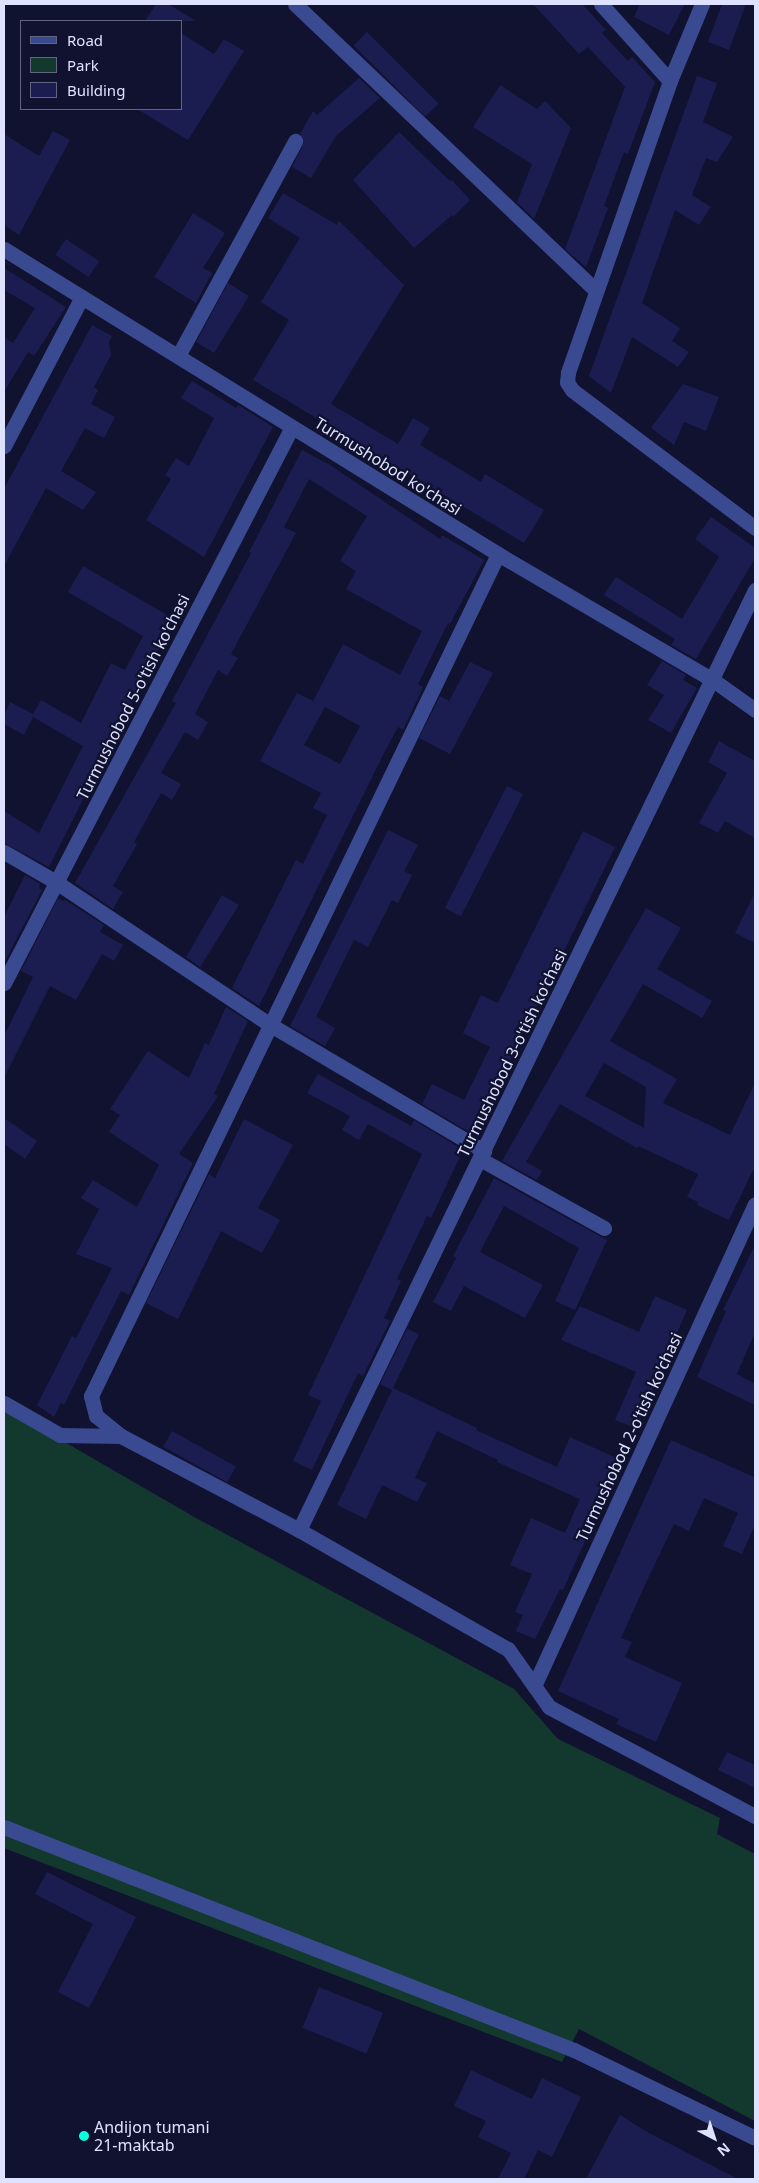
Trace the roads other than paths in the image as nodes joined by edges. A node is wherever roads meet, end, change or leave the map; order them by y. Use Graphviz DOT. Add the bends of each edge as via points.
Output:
graph roads {
  1 [pos="295,4"];
  2 [pos="601,4"];
  3 [pos="702,4"];
  4 [pos="670,81"];
  5 [pos="295,141"];
  6 [pos="4,249"];
  7 [pos="596,291"];
  8 [pos="82,297"];
  9 [pos="178,356"];
  10 [pos="292,427"];
  11 [pos="4,446"];
  12 [pos="755,528"];
  13 [pos="498,554"];
  14 [pos="755,590"];
  15 [pos="713,680"];
  16 [pos="755,710"];
  17 [pos="4,852"];
  18 [pos="56,882"];
  19 [pos="4,983"];
  20 [pos="270,1024"];
  21 [pos="482,1155"];
  22 [pos="755,1204"];
  23 [pos="604,1228"];
  24 [pos="4,1403"];
  25 [pos="121,1436"];
  26 [pos="299,1530"];
  27 [pos="534,1686"];
  28 [pos="755,1816"];
  29 [pos="4,1827"];
  30 [pos="755,2138"];
  1 -- 7 [label="street"];
  2 -- 4 [label="street"];
  3 -- 4 [label="street"];
  4 -- 7 [label="street"];
  5 -- 9 [label="street"];
  6 -- 8 [label="street, Turmushobod ko'chasi"];
  7 -- 12 [label="street" via="568,373 567,382 572,390"];
  8 -- 9 [label="street, Turmushobod ko'chasi"];
  8 -- 11 [label="street"];
  9 -- 10 [label="street, Turmushobod ko'chasi"];
  10 -- 13 [label="street, Turmushobod ko'chasi"];
  10 -- 18 [label="street, Turmushobod 5-o'tish ko'chasi"];
  13 -- 15 [label="street, Turmushobod ko'chasi"];
  13 -- 20 [label="street"];
  14 -- 15 [label="street, Turmushobod 3-o'tish ko'chasi"];
  15 -- 16 [label="street, Turmushobod ko'chasi"];
  15 -- 21 [label="street, Turmushobod 3-o'tish ko'chasi"];
  17 -- 18 [label="street"];
  18 -- 19 [label="street, Turmushobod 5-o'tish ko'chasi"];
  18 -- 20 [label="street"];
  20 -- 21 [label="street"];
  20 -- 25 [label="street" via="91,1396 96,1416"];
  21 -- 23 [label="street"];
  21 -- 26 [label="street, Turmushobod 3-o'tish ko'chasi"];
  22 -- 27 [label="street, Turmushobod 2-o'tish ko'chasi"];
  24 -- 25 [label="street" via="60,1435"];
  25 -- 26 [label="street"];
  26 -- 27 [label="street" via="508,1649"];
  27 -- 28 [label="street" via="549,1707"];
  29 -- 30 [label="street" via="574,2050"];
}
